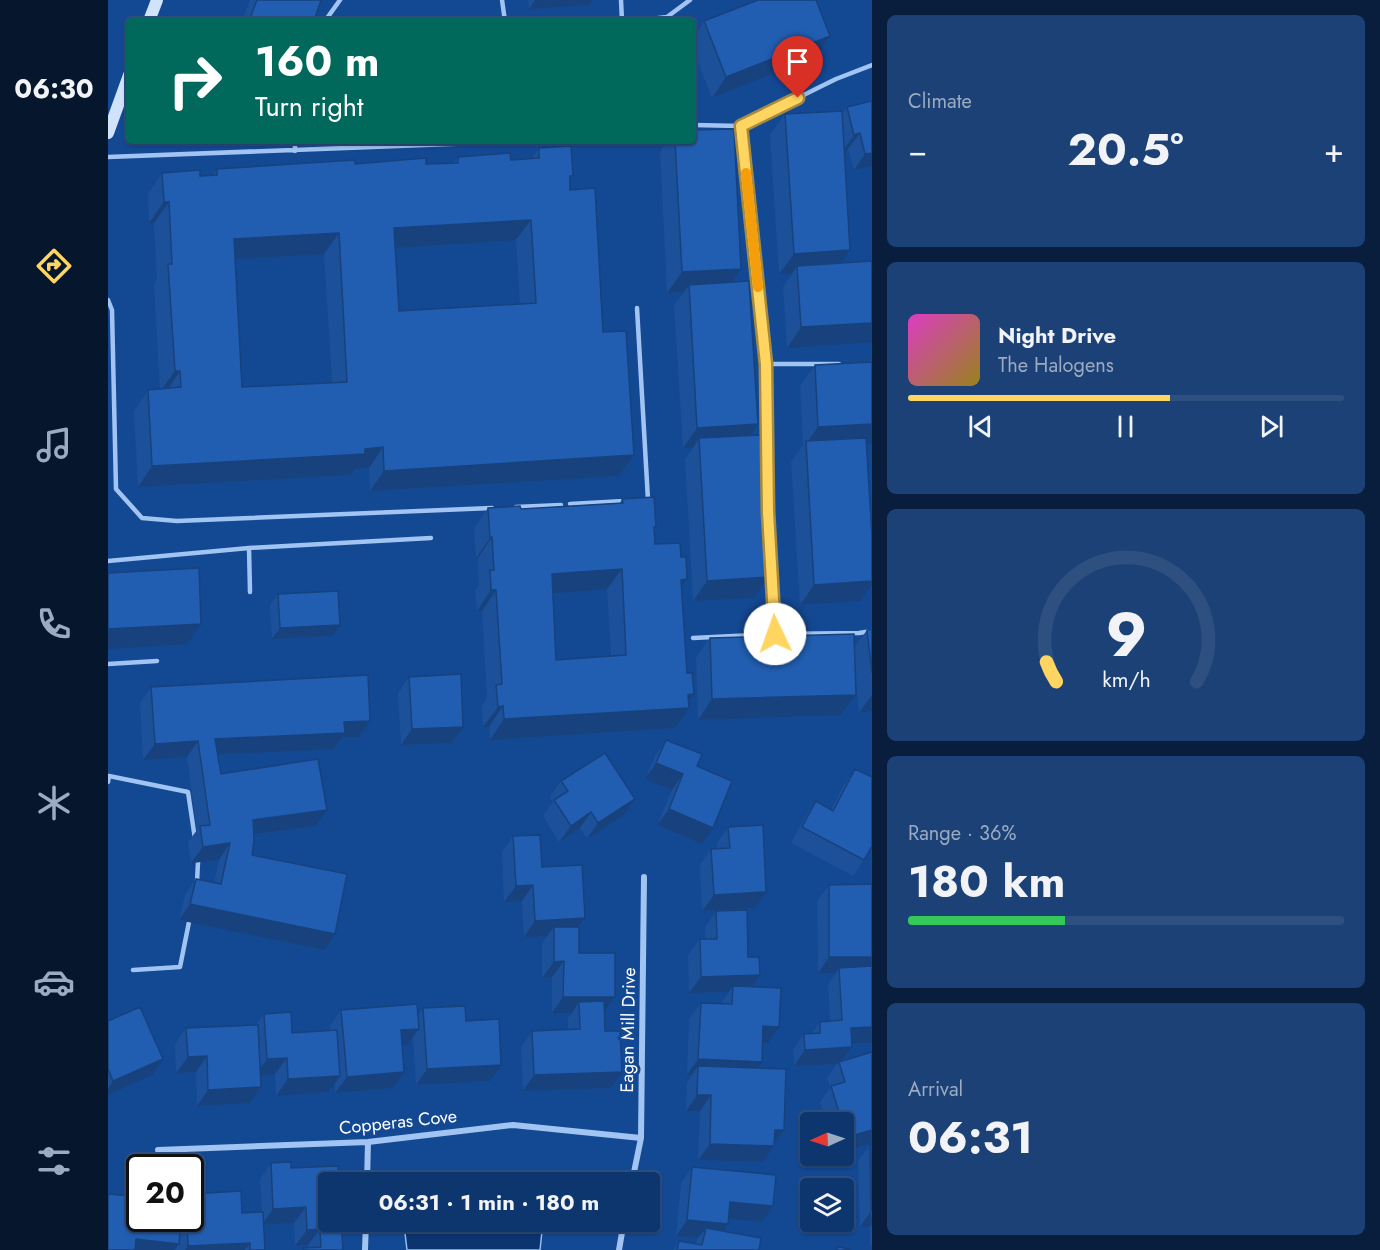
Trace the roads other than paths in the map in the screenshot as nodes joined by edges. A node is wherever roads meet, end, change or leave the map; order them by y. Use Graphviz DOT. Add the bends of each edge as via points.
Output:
graph roads {
  1 [pos="157,0"];
  2 [pos="340,0"];
  3 [pos="502,0"];
  4 [pos="621,0"];
  5 [pos="690,0"];
  6 [pos="150,18"];
  7 [pos="327,18"];
  8 [pos="505,18"];
  9 [pos="622,18"];
  10 [pos="668,18"];
  11 [pos="872,64"];
  12 [pos="126,83"];
  13 [pos="696,125"];
  14 [pos="741,126"];
  15 [pos="108,133"];
  16 [pos="295,144"];
  17 [pos="459,144"];
  18 [pos="295,151"];
  19 [pos="108,157"];
  20 [pos="108,300"];
  21 [pos="637,308"];
  22 [pos="766,364"];
  23 [pos="848,364"];
  24 [pos="108,489"];
  25 [pos="116,489"];
  26 [pos="637,500"];
  27 [pos="626,501"];
  28 [pos="570,504"];
  29 [pos="561,505"];
  30 [pos="508,507"];
  31 [pos="496,508"];
  32 [pos="431,538"];
  33 [pos="249,548"];
  34 [pos="108,561"];
  35 [pos="250,592"];
  36 [pos="872,631"];
  37 [pos="775,634"];
  38 [pos="693,638"];
  39 [pos="157,661"];
  40 [pos="108,664"];
  41 [pos="108,782"];
  42 [pos="195,841"];
  43 [pos="198,862"];
  44 [pos="644,877"];
  45 [pos="196,885"];
  46 [pos="189,922"];
  47 [pos="133,970"];
  48 [pos="641,1138"];
  49 [pos="368,1142"];
  50 [pos="158,1150"];
  51 [pos="367,1172"];
  52 [pos="634,1172"];
  53 [pos="366,1232"];
  54 [pos="622,1232"];
  55 [pos="365,1250"];
  56 [pos="619,1250"];
  1 -- 6 [label="main road"];
  2 -- 7 [label="lane"];
  3 -- 8 [label="lane"];
  4 -- 9 [label="lane"];
  5 -- 10 [label="lane"];
  11 -- 14 [label="lane"];
  12 -- 15 [label="main road"];
  13 -- 14 [label="lane"];
  14 -- 22 [label="lane"];
  16 -- 18 [label="lane"];
  17 -- 18 [label="lane"];
  18 -- 19 [label="lane"];
  20 -- 25 [label="lane" via="112,310"];
  21 -- 26 [label="lane" via="648,500"];
  22 -- 23 [label="lane"];
  22 -- 37 [label="lane"];
  24 -- 25 [label="lane"];
  25 -- 31 [label="lane" via="142,518 177,521"];
  27 -- 28 [label="lane"];
  29 -- 30 [label="lane"];
  32 -- 33 [label="lane"];
  33 -- 34 [label="lane"];
  33 -- 35 [label="lane"];
  36 -- 37 [label="lane"];
  37 -- 38 [label="lane"];
  39 -- 40 [label="lane"];
  41 -- 42 [label="lane" via="109,776 188,792"];
  43 -- 45 [label="lane"];
  44 -- 48 [label="street, Eagan Mill Drive"];
  46 -- 47 [label="lane" via="180,967"];
  48 -- 49 [label="street, Copperas Cove" via="513,1125"];
  48 -- 52 [label="street, Eagan Mill Drive"];
  49 -- 50 [label="street, Copperas Cove"];
  49 -- 51 [label="street"];
  53 -- 55 [label="street"];
  54 -- 56 [label="street"];
}
